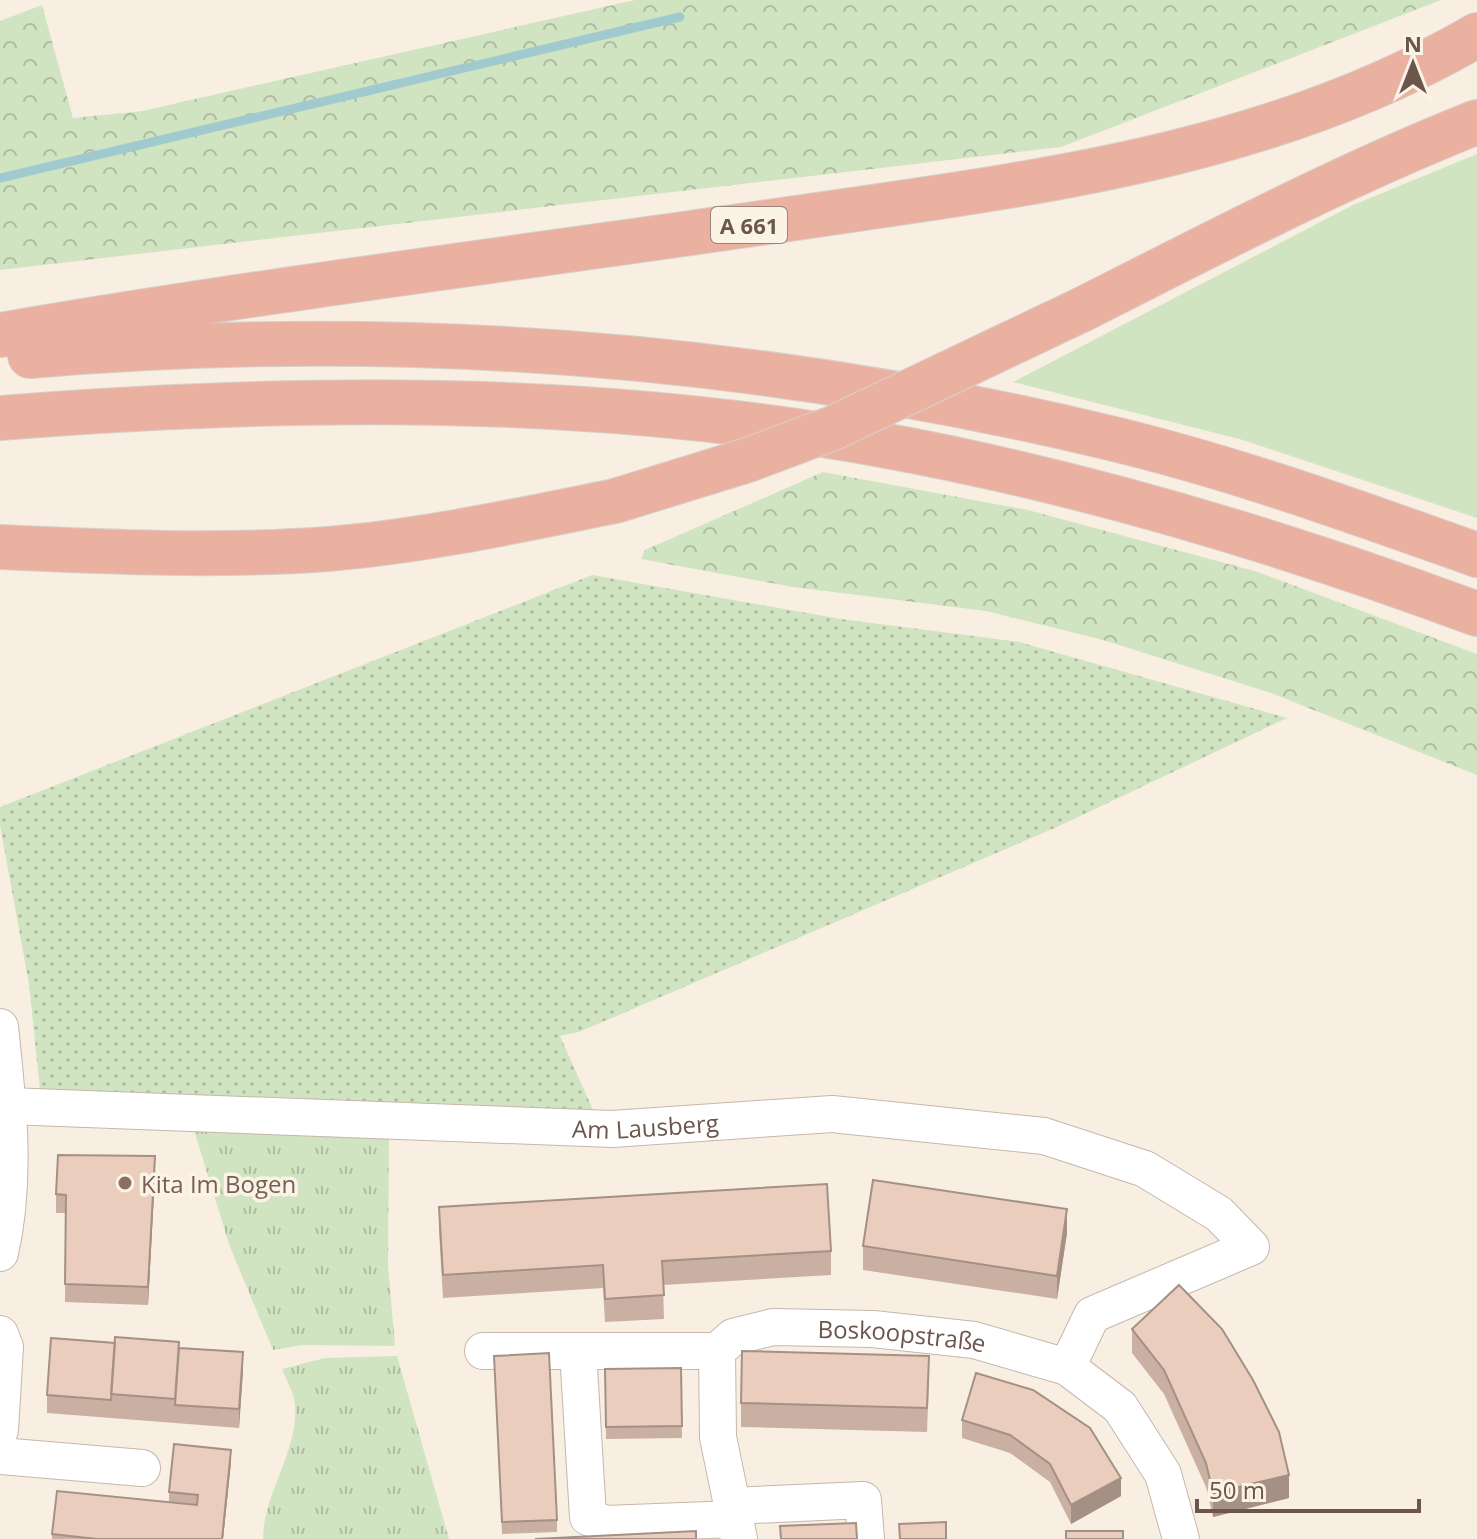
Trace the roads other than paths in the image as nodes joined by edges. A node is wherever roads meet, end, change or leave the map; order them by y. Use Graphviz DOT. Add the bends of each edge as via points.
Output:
graph roads {
  1 [pos="1477,35"];
  2 [pos="1477,122"];
  3 [pos="0,335"];
  4 [pos="0,358"];
  5 [pos="0,418"];
  6 [pos="0,547"];
  7 [pos="1477,555"];
  8 [pos="1477,614"];
  9 [pos="0,1027"];
  10 [pos="8,1106"];
  11 [pos="4,1160"];
  12 [pos="0,1253"];
  13 [pos="0,1334"];
  14 [pos="483,1351"];
  15 [pos="578,1351"];
  16 [pos="717,1351"];
  17 [pos="1067,1367"];
  18 [pos="0,1430"];
  19 [pos="0,1456"];
  20 [pos="142,1468"];
  21 [pos="735,1522"];
  22 [pos="866,1539"];
  23 [pos="1181,1539"];
  1 -- 3 [label="highway, A 661" via="1408,72 1287,122 1134,163 825,214 221,297"];
  2 -- 6 [label="highway, bridge" via="1390,156 833,428 615,501 466,531 329,549 125,553"];
  4 -- 7 [label="highway" via="345,342 564,350 702,365 872,390 1112,439 1294,490"];
  5 -- 8 [label="highway" via="124,408 472,402 758,426 882,445 1172,512 1281,544"];
  9 -- 10 [label="street"];
  10 -- 11 [label="street"];
  10 -- 17 [label="street, Am Lausberg" via="612,1129 832,1114 1044,1136 1145,1169 1219,1214 1251,1247 1092,1315"];
  11 -- 12 [label="street" via="10,1212"];
  13 -- 18 [label="street" via="5,1347"];
  14 -- 15 [label="street"];
  15 -- 16 [label="street"];
  15 -- 21 [label="street" via="588,1517 605,1524"];
  16 -- 17 [label="street, Boskoopstraße" via="733,1337 773,1327 873,1329 974,1340"];
  16 -- 21 [label="street" via="718,1437"];
  17 -- 23 [label="street, Boskoopstraße" via="1120,1407 1163,1474"];
  19 -- 20 [label="street"];
  21 -- 22 [label="street" via="863,1500"];
}
